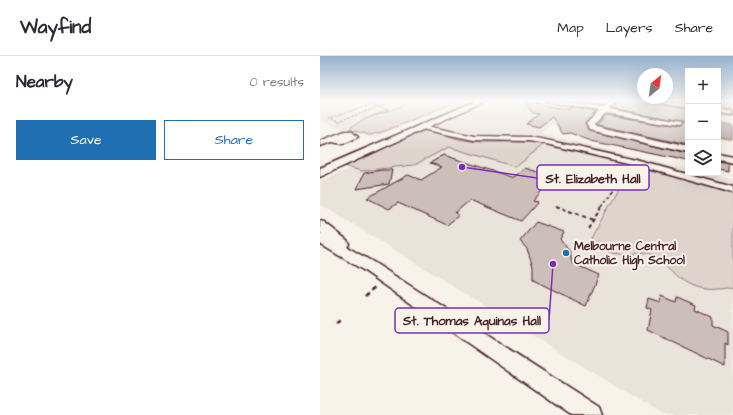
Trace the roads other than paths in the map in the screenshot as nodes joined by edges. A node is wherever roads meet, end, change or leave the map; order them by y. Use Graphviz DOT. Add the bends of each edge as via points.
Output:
graph roads {
  1 [pos="430,118"];
  2 [pos="444,118"];
  3 [pos="595,118"];
  4 [pos="650,118"];
  5 [pos="678,123"];
  6 [pos="425,127"];
  7 [pos="332,140"];
  8 [pos="320,144"];
  9 [pos="685,149"];
  10 [pos="721,157"];
  11 [pos="733,159"];
  12 [pos="320,166"];
  13 [pos="320,173"];
  14 [pos="733,190"];
  15 [pos="320,225"];
  16 [pos="320,238"];
  17 [pos="368,266"];
  18 [pos="591,415"];
  1 -- 12 [label="main road"];
  2 -- 6 [label="main road"];
  3 -- 9 [label="street" via="590,124 593,128"];
  4 -- 5 [label="street"];
  6 -- 13 [label="main road"];
  6 -- 14 [label="street" via="474,138 529,139 631,162"];
  7 -- 8 [label="street"];
  10 -- 11 [label="street"];
  15 -- 17 [label="street"];
  16 -- 17 [label="street"];
  17 -- 18 [label="street"];
}
